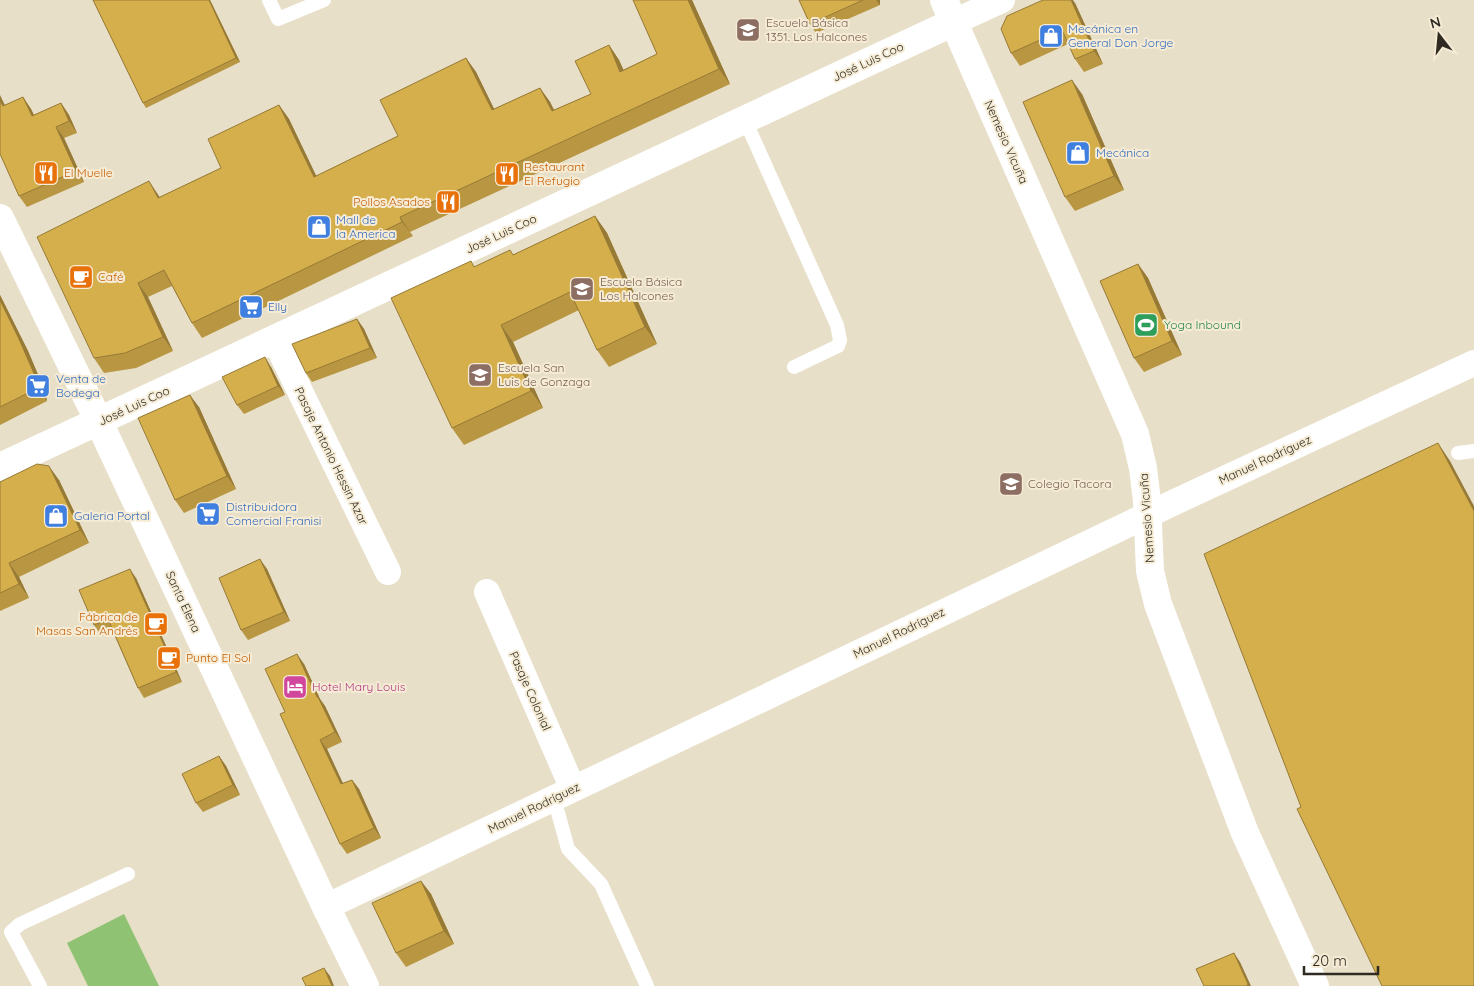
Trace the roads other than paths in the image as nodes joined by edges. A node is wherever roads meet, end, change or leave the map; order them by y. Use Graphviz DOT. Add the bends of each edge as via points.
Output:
graph roads {
  1 [pos="269,0"];
  2 [pos="324,0"];
  3 [pos="1002,0"];
  4 [pos="949,11"];
  5 [pos="745,120"];
  6 [pos="0,218"];
  7 [pos="274,340"];
  8 [pos="794,367"];
  9 [pos="1472,369"];
  10 [pos="99,422"];
  11 [pos="1474,451"];
  12 [pos="1458,453"];
  13 [pos="0,468"];
  14 [pos="1148,515"];
  15 [pos="388,572"];
  16 [pos="487,592"];
  17 [pos="564,794"];
  18 [pos="128,874"];
  19 [pos="326,907"];
  20 [pos="40,986"];
  21 [pos="365,986"];
  22 [pos="648,986"];
  23 [pos="1315,986"];
  1 -- 2 [label="lane" via="278,19"];
  3 -- 4 [label="street, José Luis Coo"];
  4 -- 5 [label="street, José Luis Coo"];
  4 -- 14 [label="street, Nemesio Vicuña" via="1129,418 1144,468"];
  5 -- 7 [label="street, José Luis Coo"];
  5 -- 8 [label="lane" via="837,325 840,340 838,346"];
  6 -- 10 [label="street, Santa Elena"];
  7 -- 10 [label="street, José Luis Coo"];
  7 -- 15 [label="street, Pasaje Antonio Hessin Azar"];
  9 -- 14 [label="street, Manuel Rodríguez"];
  10 -- 13 [label="street, José Luis Coo"];
  10 -- 19 [label="street, Santa Elena"];
  11 -- 12 [label="lane"];
  14 -- 17 [label="street, Manuel Rodríguez"];
  14 -- 23 [label="street, Nemesio Vicuña" via="1150,570 1158,604 1245,833"];
  16 -- 17 [label="street, Pasaje Colonial"];
  17 -- 19 [label="street, Manuel Rodríguez"];
  17 -- 22 [label="lane" via="568,849 601,884"];
  18 -- 20 [label="lane" via="20,924 11,932"];
  19 -- 21 [label="street, Santa Elena"];
}
